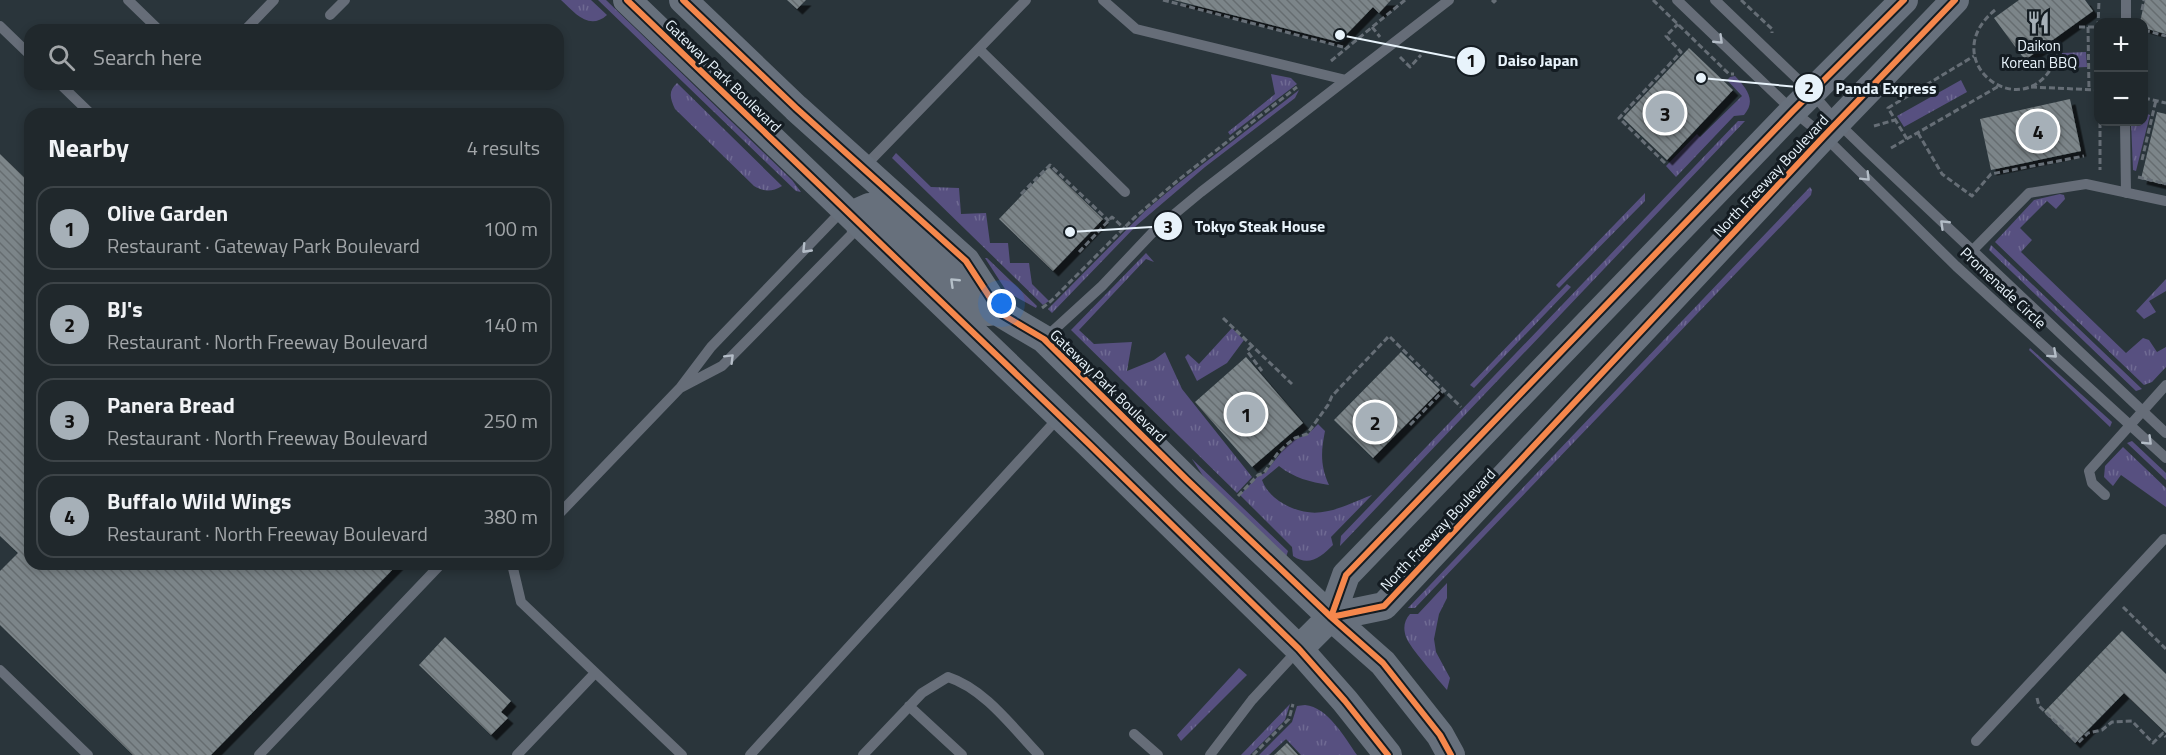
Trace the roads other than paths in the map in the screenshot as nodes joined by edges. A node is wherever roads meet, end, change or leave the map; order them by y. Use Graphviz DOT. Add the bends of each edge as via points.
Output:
graph roads {
  1 [pos="128,0"];
  2 [pos="274,0"];
  3 [pos="345,0"];
  4 [pos="627,0"];
  5 [pos="683,0"];
  6 [pos="1026,0"];
  7 [pos="1103,0"];
  8 [pos="1449,0"];
  9 [pos="1677,0"];
  10 [pos="1715,0"];
  11 [pos="1904,0"];
  12 [pos="1955,0"];
  13 [pos="2126,0"];
  14 [pos="330,15"];
  15 [pos="2126,18"];
  16 [pos="153,24"];
  17 [pos="251,24"];
  18 [pos="0,26"];
  19 [pos="24,49"];
  20 [pos="979,50"];
  21 [pos="1346,80"];
  22 [pos="66,90"];
  23 [pos="1802,102"];
  24 [pos="85,108"];
  25 [pos="2125,126"];
  26 [pos="1831,129"];
  27 [pos="864,168"];
  28 [pos="1125,192"];
  29 [pos="2126,193"];
  30 [pos="2166,201"];
  31 [pos="851,215"];
  32 [pos="1972,251"];
  33 [pos="1000,313"];
  34 [pos="1044,339"];
  35 [pos="2166,385"];
  36 [pos="680,388"];
  37 [pos="2142,411"];
  38 [pos="1061,416"];
  39 [pos="2130,424"];
  40 [pos="2166,433"];
  41 [pos="2166,458"];
  42 [pos="2105,495"];
  43 [pos="564,509"];
  44 [pos="2164,539"];
  45 [pos="435,570"];
  46 [pos="513,570"];
  47 [pos="1331,617"];
  48 [pos="1299,649"];
  49 [pos="0,670"];
  50 [pos="595,673"];
  51 [pos="909,706"];
  52 [pos="1134,734"];
  53 [pos="1976,741"];
  54 [pos="88,755"];
  55 [pos="259,755"];
  56 [pos="517,755"];
  57 [pos="682,755"];
  58 [pos="750,755"];
  59 [pos="863,755"];
  60 [pos="962,755"];
  61 [pos="1039,755"];
  62 [pos="1158,755"];
  63 [pos="1210,755"];
  64 [pos="1388,755"];
  65 [pos="1451,755"];
  1 -- 16 [label="lane"];
  2 -- 17 [label="lane"];
  3 -- 14 [label="lane"];
  4 -- 31 [label="street, Gateway Park Boulevard"];
  5 -- 27 [label="street, Gateway Park Boulevard"];
  6 -- 20 [label="lane"];
  7 -- 21 [label="lane" via="1136,29"];
  8 -- 21 [label="lane"];
  9 -- 23 [label="lane, one-way"];
  10 -- 23 [label="lane"];
  11 -- 23 [label="street, North Freeway Boulevard"];
  12 -- 26 [label="street, North Freeway Boulevard"];
  13 -- 15 [label="lane"];
  18 -- 19 [label="lane"];
  20 -- 27 [label="lane"];
  20 -- 28 [label="lane"];
  21 -- 34 [label="lane" via="1160,226"];
  22 -- 24 [label="lane"];
  23 -- 26 [label="lane"];
  23 -- 26 [label="lane"];
  23 -- 47 [label="street, North Freeway Boulevard" via="1346,574"];
  25 -- 29 [label="lane"];
  32 -- 26 [label="lane, Promenade Circle, one-way"];
  26 -- 39 [label="lane, Promenade Circle, one-way" via="1956,266"];
  26 -- 47 [label="street, North Freeway Boulevard" via="1384,606"];
  27 -- 33 [label="street, Gateway Park Boulevard" via="966,261"];
  29 -- 30 [label="lane"];
  29 -- 32 [label="lane" via="2086,183 2029,193"];
  33 -- 31 [label="street, one-way" via="984,311 881,213 869,207"];
  31 -- 36 [label="lane, one-way" via="836,218 711,346"];
  36 -- 31 [label="lane, one-way" via="722,366 852,234"];
  31 -- 38 [label="street, Gateway Park Boulevard"];
  32 -- 37 [label="lane, Promenade Circle"];
  33 -- 34 [label="street, Gateway Park Boulevard"];
  34 -- 47 [label="street, Gateway Park Boulevard"];
  35 -- 37 [label="lane"];
  36 -- 43 [label="lane"];
  37 -- 39 [label="lane"];
  37 -- 40 [label="lane, Promenade Circle"];
  38 -- 48 [label="street, Gateway Park Boulevard"];
  38 -- 58 [label="lane"];
  39 -- 41 [label="lane, Promenade Circle, one-way"];
  39 -- 42 [label="lane" via="2089,471 2092,483"];
  44 -- 53 [label="lane"];
  45 -- 55 [label="lane"];
  46 -- 50 [label="lane" via="521,602"];
  47 -- 48 [label="street, North Freeway Boulevard"];
  47 -- 65 [label="street, Gateway Park Boulevard" via="1383,663 1440,735"];
  48 -- 63 [label="lane" via="1252,700"];
  48 -- 64 [label="street, Gateway Park Boulevard"];
  49 -- 54 [label="lane"];
  50 -- 56 [label="lane"];
  50 -- 57 [label="lane"];
  51 -- 59 [label="lane"];
  51 -- 60 [label="lane"];
  51 -- 61 [label="lane" via="948,677 963,682"];
  52 -- 62 [label="lane"];
}
